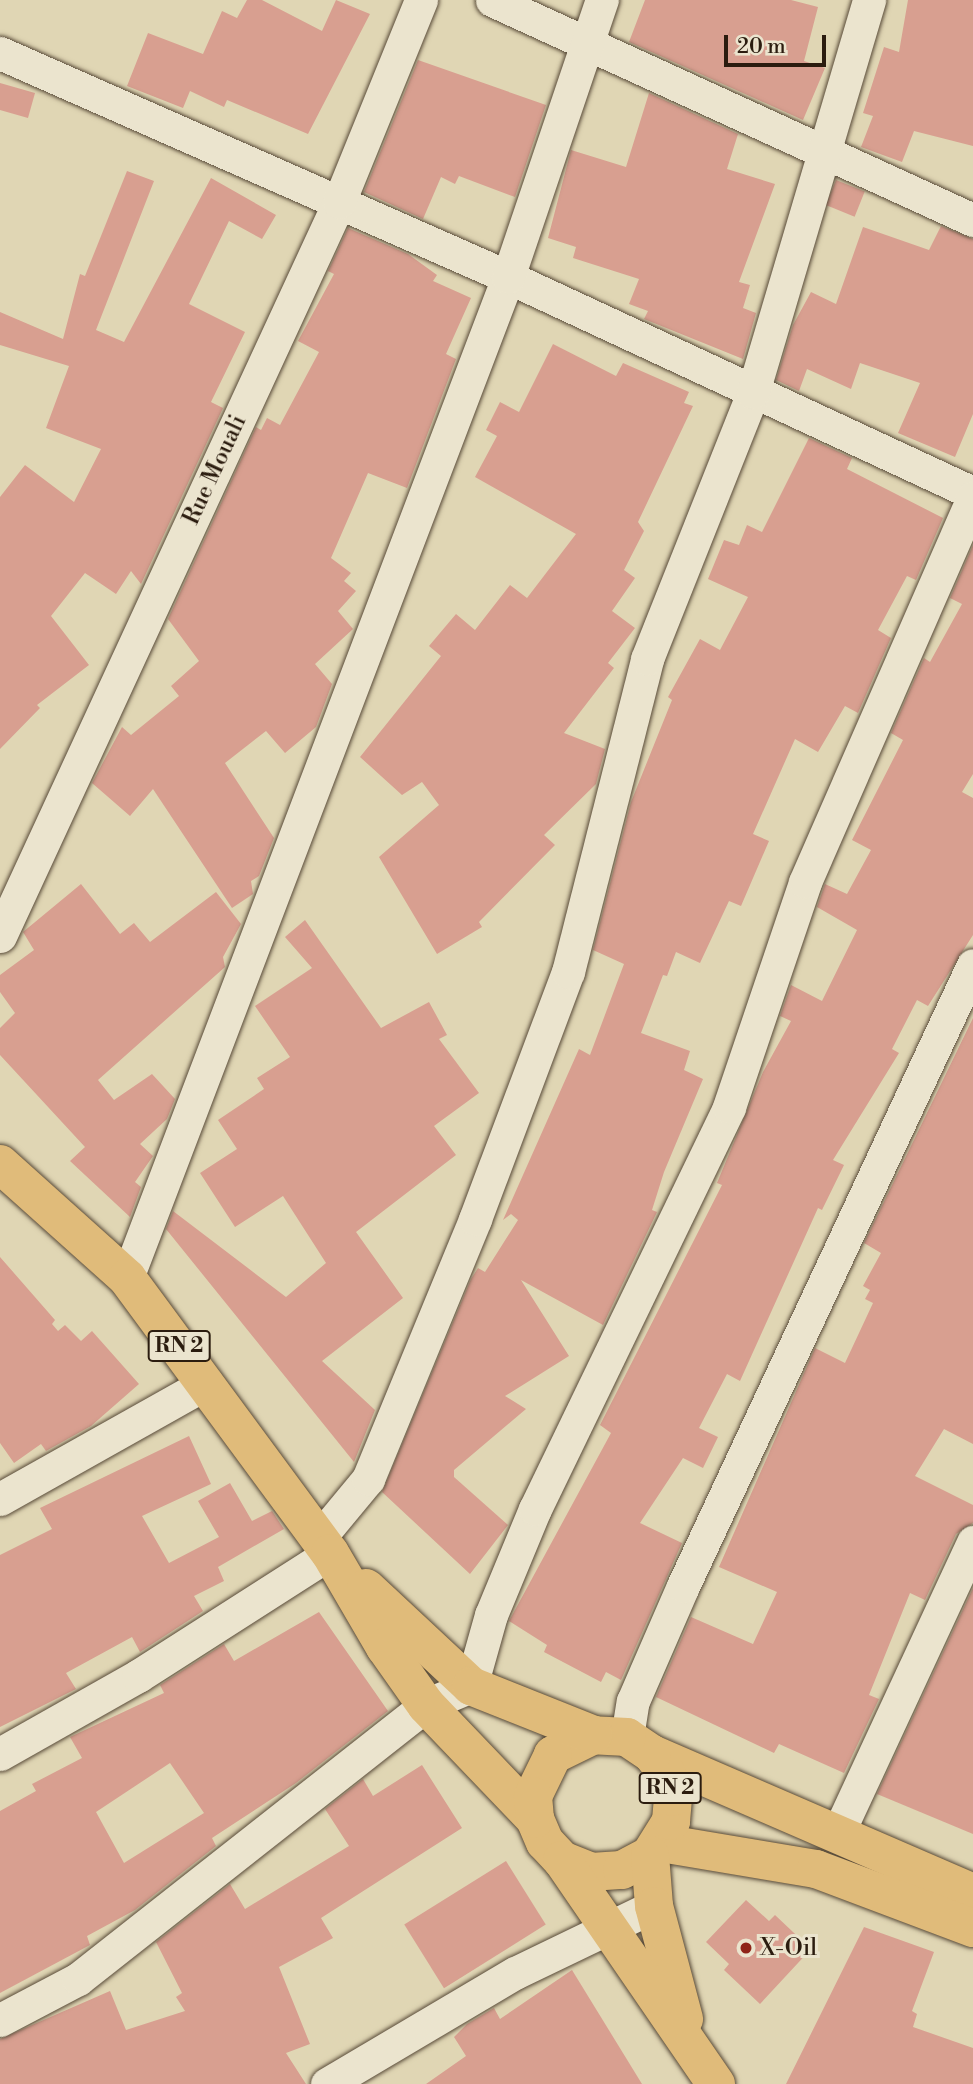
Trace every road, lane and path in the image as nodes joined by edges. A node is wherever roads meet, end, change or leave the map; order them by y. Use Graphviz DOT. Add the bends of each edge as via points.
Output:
graph roads {
  1 [pos="421,0"];
  2 [pos="492,0"];
  3 [pos="602,0"];
  4 [pos="869,0"];
  5 [pos="587,40"];
  6 [pos="0,53"];
  7 [pos="820,153"];
  8 [pos="339,202"];
  9 [pos="973,220"];
  10 [pos="508,277"];
  11 [pos="753,393"];
  12 [pos="973,495"];
  13 [pos="0,936"];
  14 [pos="973,965"];
  15 [pos="0,1164"];
  16 [pos="127,1278"];
  17 [pos="207,1383"];
  18 [pos="0,1499"];
  19 [pos="973,1542"];
  20 [pos="325,1545"];
  21 [pos="471,1686"];
  22 [pos="426,1705"];
  23 [pos="624,1742"];
  24 [pos="0,1754"];
  25 [pos="535,1819"];
  26 [pos="838,1833"];
  27 [pos="655,1849"];
  28 [pos="562,1860"];
  29 [pos="973,1893"];
  30 [pos="654,1906"];
  31 [pos="973,1928"];
  32 [pos="607,1929"];
  33 [pos="0,2020"];
  34 [pos="708,2072"];
  35 [pos="327,2084"];
  1 -- 8 [label="street, Rue Mouali"];
  2 -- 5 [label="street"];
  3 -- 5 [label="street"];
  4 -- 7 [label="street"];
  5 -- 7 [label="street"];
  5 -- 10 [label="street"];
  6 -- 8 [label="street"];
  7 -- 9 [label="street"];
  7 -- 11 [label="street"];
  8 -- 10 [label="street"];
  8 -- 13 [label="street, Rue Mouali"];
  10 -- 11 [label="street"];
  10 -- 16 [label="street"];
  11 -- 12 [label="street"];
  11 -- 20 [label="street" via="647,659 568,972 480,1206 368,1479"];
  12 -- 21 [label="street" via="805,883 729,1107 535,1509 491,1615"];
  14 -- 23 [label="street" via="683,1586 633,1701"];
  15 -- 16 [label="main road, RN 2"];
  16 -- 17 [label="main road, RN 2"];
  17 -- 18 [label="street"];
  17 -- 20 [label="main road, RN 2"];
  19 -- 26 [label="street"];
  20 -- 21 [label="main road, RN 2"];
  20 -- 22 [label="main road, RN 2" via="385,1647"];
  20 -- 24 [label="street" via="138,1676"];
  21 -- 22 [label="street"];
  21 -- 23 [label="main road, RN 2"];
  22 -- 25 [label="main road, RN 2"];
  22 -- 33 [label="street" via="78,1979"];
  23 -- 25 [label="main road" via="553,1755 533,1796"];
  23 -- 26 [label="main road"];
  23 -- 27 [label="main road, RN 2" via="667,1774 673,1797 671,1821"];
  25 -- 28 [label="main road, RN 2" via="545,1842"];
  26 -- 29 [label="main road"];
  27 -- 28 [label="main road" via="622,1870 602,1871"];
  27 -- 30 [label="main road, RN 2"];
  27 -- 31 [label="main road" via="816,1868"];
  28 -- 32 [label="main road, RN 2"];
  30 -- 32 [label="street"];
  30 -- 34 [label="main road, RN 2" via="670,1978"];
  32 -- 34 [label="main road, RN 2"];
  32 -- 35 [label="street" via="515,1973"];
}
